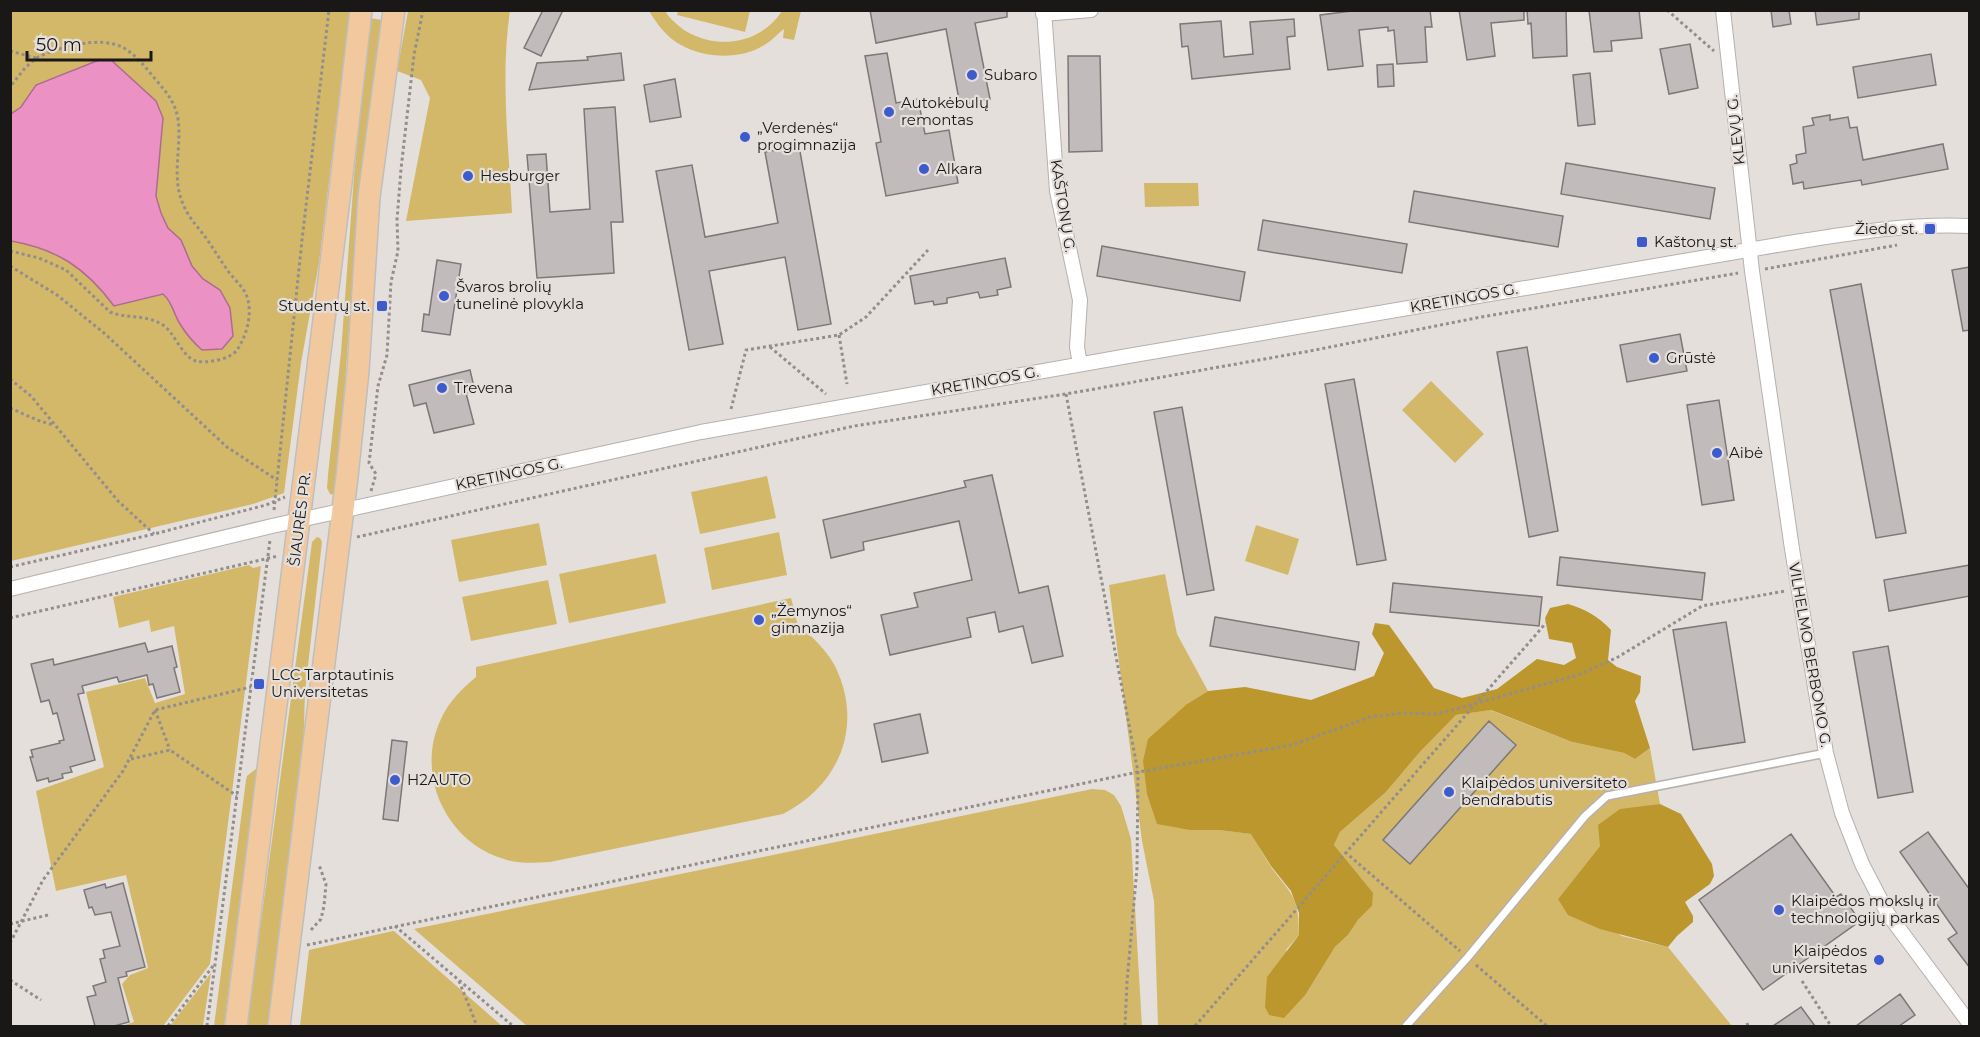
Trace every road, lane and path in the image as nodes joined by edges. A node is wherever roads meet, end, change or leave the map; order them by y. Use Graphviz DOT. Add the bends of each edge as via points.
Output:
graph roads {
  1 [pos="329,10"];
  2 [pos="361,10"];
  3 [pos="394,10"];
  4 [pos="423,10"];
  5 [pos="1090,10"];
  6 [pos="1667,10"];
  7 [pos="1723,10"];
  8 [pos="1044,12"];
  9 [pos="10,51"];
  10 [pos="36,58"];
  11 [pos="1729,64"];
  12 [pos="10,87"];
  13 [pos="1970,226"];
  14 [pos="1905,244"];
  15 [pos="10,250"];
  16 [pos="928,250"];
  17 [pos="1749,250"];
  18 [pos="10,266"];
  19 [pos="1752,271"];
  20 [pos="839,335"];
  21 [pos="770,347"];
  22 [pos="1080,364"];
  23 [pos="10,379"];
  24 [pos="847,384"];
  25 [pos="1066,394"];
  26 [pos="838,407"];
  27 [pos="10,408"];
  28 [pos="731,409"];
  29 [pos="54,425"];
  30 [pos="854,426"];
  31 [pos="277,481"];
  32 [pos="275,501"];
  33 [pos="366,506"];
  34 [pos="343,511"];
  35 [pos="298,520"];
  36 [pos="272,526"];
  37 [pos="154,534"];
  38 [pos="10,567"];
  39 [pos="10,589"];
  40 [pos="1799,589"];
  41 [pos="10,618"];
  42 [pos="1546,623"];
  43 [pos="251,687"];
  44 [pos="1475,705"];
  45 [pos="155,710"];
  46 [pos="170,750"];
  47 [pos="1826,753"];
  48 [pos="129,759"];
  49 [pos="1138,772"];
  50 [pos="237,795"];
  51 [pos="1346,852"];
  52 [pos="48,915"];
  53 [pos="21,921"];
  54 [pos="10,924"];
  55 [pos="395,926"];
  56 [pos="10,943"];
  57 [pos="307,945"];
  58 [pos="1468,957"];
  59 [pos="215,963"];
  60 [pos="10,980"];
  61 [pos="459,980"];
  62 [pos="1802,981"];
  63 [pos="41,1000"];
  64 [pos="1967,1016"];
  65 [pos="168,1026"];
  66 [pos="207,1026"];
  67 [pos="236,1026"];
  68 [pos="279,1026"];
  69 [pos="477,1026"];
  70 [pos="513,1026"];
  71 [pos="1125,1026"];
  72 [pos="1195,1026"];
  73 [pos="1406,1026"];
  74 [pos="1547,1026"];
  75 [pos="1831,1026"];
  1 -- 31 [label="path"];
  2 -- 35 [label="main road, ŠIAURĖS PR."];
  3 -- 34 [label="main road" via="369,197 358,371"];
  4 -- 33 [label="path" via="401,169 398,250 391,282 387,355 378,386 369,463 376,474"];
  5 -- 8 [label="street"];
  6 -- 11 [label="path"];
  7 -- 11 [label="street, KLEVŲ G."];
  8 -- 22 [label="street, KAŠTONŲ G." via="1057,191 1080,300"];
  9 -- 10 [label="path"];
  10 -- 12 [label="path"];
  10 -- 15 [label="path" via="59,48 94,43 116,45 136,57 168,94 180,131 177,175 183,204 244,291 249,320 236,352 224,359 191,360 165,326 143,317 110,312 66,270"];
  11 -- 17 [label="street, KLEVŲ G."];
  13 -- 17 [label="street, KRETINGOS G." via="1879,229"];
  14 -- 19 [label="path"];
  16 -- 20 [label="path" via="866,317"];
  17 -- 19 [label="street, VILHELMO BERBOMO G."];
  17 -- 22 [label="street, KRETINGOS G."];
  18 -- 31 [label="path" via="57,295 227,447"];
  19 -- 25 [label="path"];
  19 -- 40 [label="street, VILHELMO BERBOMO G."];
  20 -- 21 [label="path"];
  20 -- 24 [label="path"];
  21 -- 26 [label="path"];
  21 -- 28 [label="path" via="746,350"];
  22 -- 26 [label="street, KRETINGOS G."];
  23 -- 29 [label="path"];
  25 -- 30 [label="path"];
  25 -- 49 [label="path"];
  26 -- 30 [label="path"];
  26 -- 33 [label="street, KRETINGOS G." via="701,432"];
  27 -- 29 [label="path"];
  29 -- 37 [label="path" via="118,501"];
  30 -- 33 [label="path" via="358,536"];
  31 -- 32 [label="path"];
  32 -- 36 [label="path"];
  32 -- 37 [label="path"];
  33 -- 34 [label="street, KRETINGOS G."];
  34 -- 35 [label="street, KRETINGOS G."];
  34 -- 68 [label="main road"];
  35 -- 36 [label="street, KRETINGOS G."];
  35 -- 67 [label="main road, ŠIAURĖS PR."];
  36 -- 39 [label="street, KRETINGOS G."];
  37 -- 38 [label="path"];
  40 -- 44 [label="path" via="1702,606 1618,657 1578,675"];
  40 -- 47 [label="street, VILHELMO BERBOMO G."];
  41 -- 43 [label="path" via="268,558"];
  42 -- 44 [label="path"];
  43 -- 45 [label="path"];
  43 -- 50 [label="path"];
  44 -- 49 [label="path" via="1437,714 1370,717 1292,745"];
  44 -- 51 [label="path"];
  45 -- 46 [label="path"];
  45 -- 48 [label="path"];
  46 -- 48 [label="path"];
  46 -- 50 [label="path"];
  47 -- 58 [label="lane" via="1607,796 1585,816"];
  47 -- 64 [label="street, VILHELMO BERBOMO G." via="1842,813 1888,915"];
  48 -- 53 [label="path" via="42,880"];
  49 -- 55 [label="path"];
  49 -- 71 [label="path" via="1137,868"];
  50 -- 59 [label="path"];
  51 -- 58 [label="path"];
  51 -- 72 [label="path"];
  52 -- 53 [label="path"];
  53 -- 54 [label="path"];
  53 -- 56 [label="path"];
  55 -- 57 [label="path"];
  55 -- 61 [label="path"];
  58 -- 73 [label="lane"];
  58 -- 74 [label="path"];
  59 -- 65 [label="path"];
  59 -- 66 [label="path"];
  60 -- 63 [label="path"];
  61 -- 69 [label="path"];
  61 -- 70 [label="path"];
  62 -- 75 [label="path"];
}
